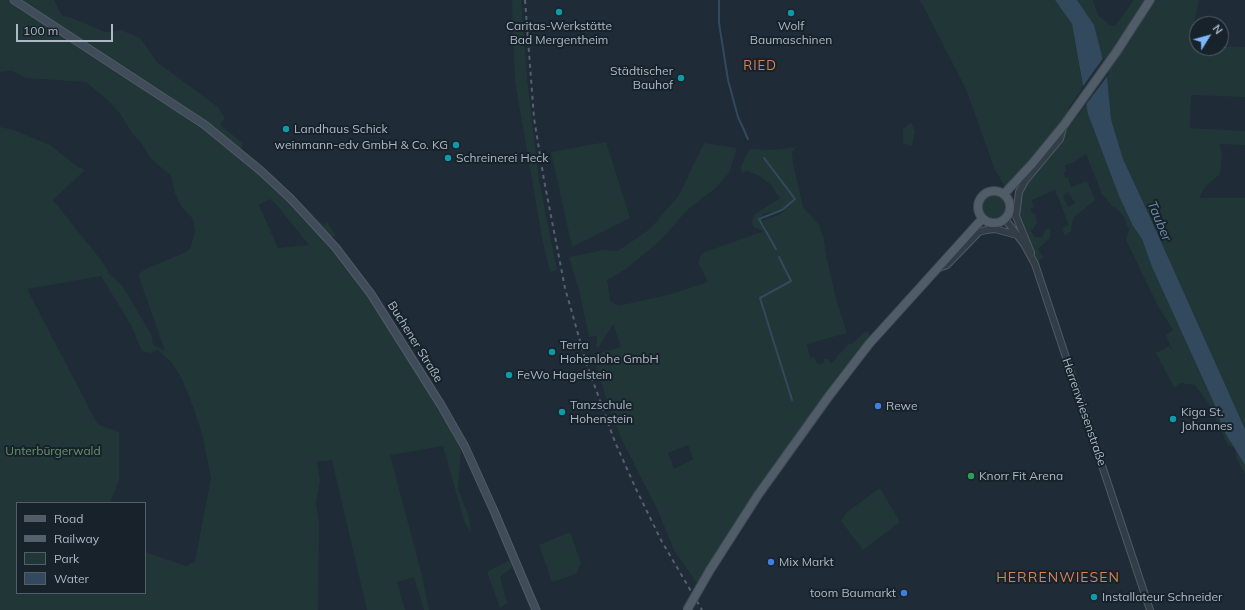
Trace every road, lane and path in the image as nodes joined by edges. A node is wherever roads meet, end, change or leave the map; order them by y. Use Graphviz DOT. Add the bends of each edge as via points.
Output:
graph roads {
  1 [pos="14,0"];
  2 [pos="1150,0"];
  3 [pos="1064,125"];
  4 [pos="1004,194"];
  5 [pos="982,219"];
  6 [pos="1005,219"];
  7 [pos="1018,235"];
  8 [pos="1035,264"];
  9 [pos="939,268"];
  10 [pos="536,610"];
  11 [pos="687,610"];
  12 [pos="1150,610"];
  1 -- 10 [label="main road, Buchener Straße" via="213,131 291,199 336,248 371,294 442,404 465,447"];
  2 -- 3 [label="main road"];
  3 -- 4 [label="main road"];
  3 -- 8 [label="street" via="1060,139 1018,192 1016,216"];
  4 -- 5 [label="main road" via="994,190 980,197 978,210"];
  4 -- 6 [label="main road" via="1010,206"];
  5 -- 6 [label="main road" via="991,223"];
  5 -- 9 [label="main road"];
  6 -- 7 [label="street, Herrenwiesenstraße"];
  7 -- 8 [label="street, Herrenwiesenstraße"];
  7 -- 9 [label="street" via="995,229 979,232 947,265"];
  8 -- 12 [label="street, Herrenwiesenstraße"];
  9 -- 11 [label="main road, bridge" via="869,344 818,410 758,495"];
}
